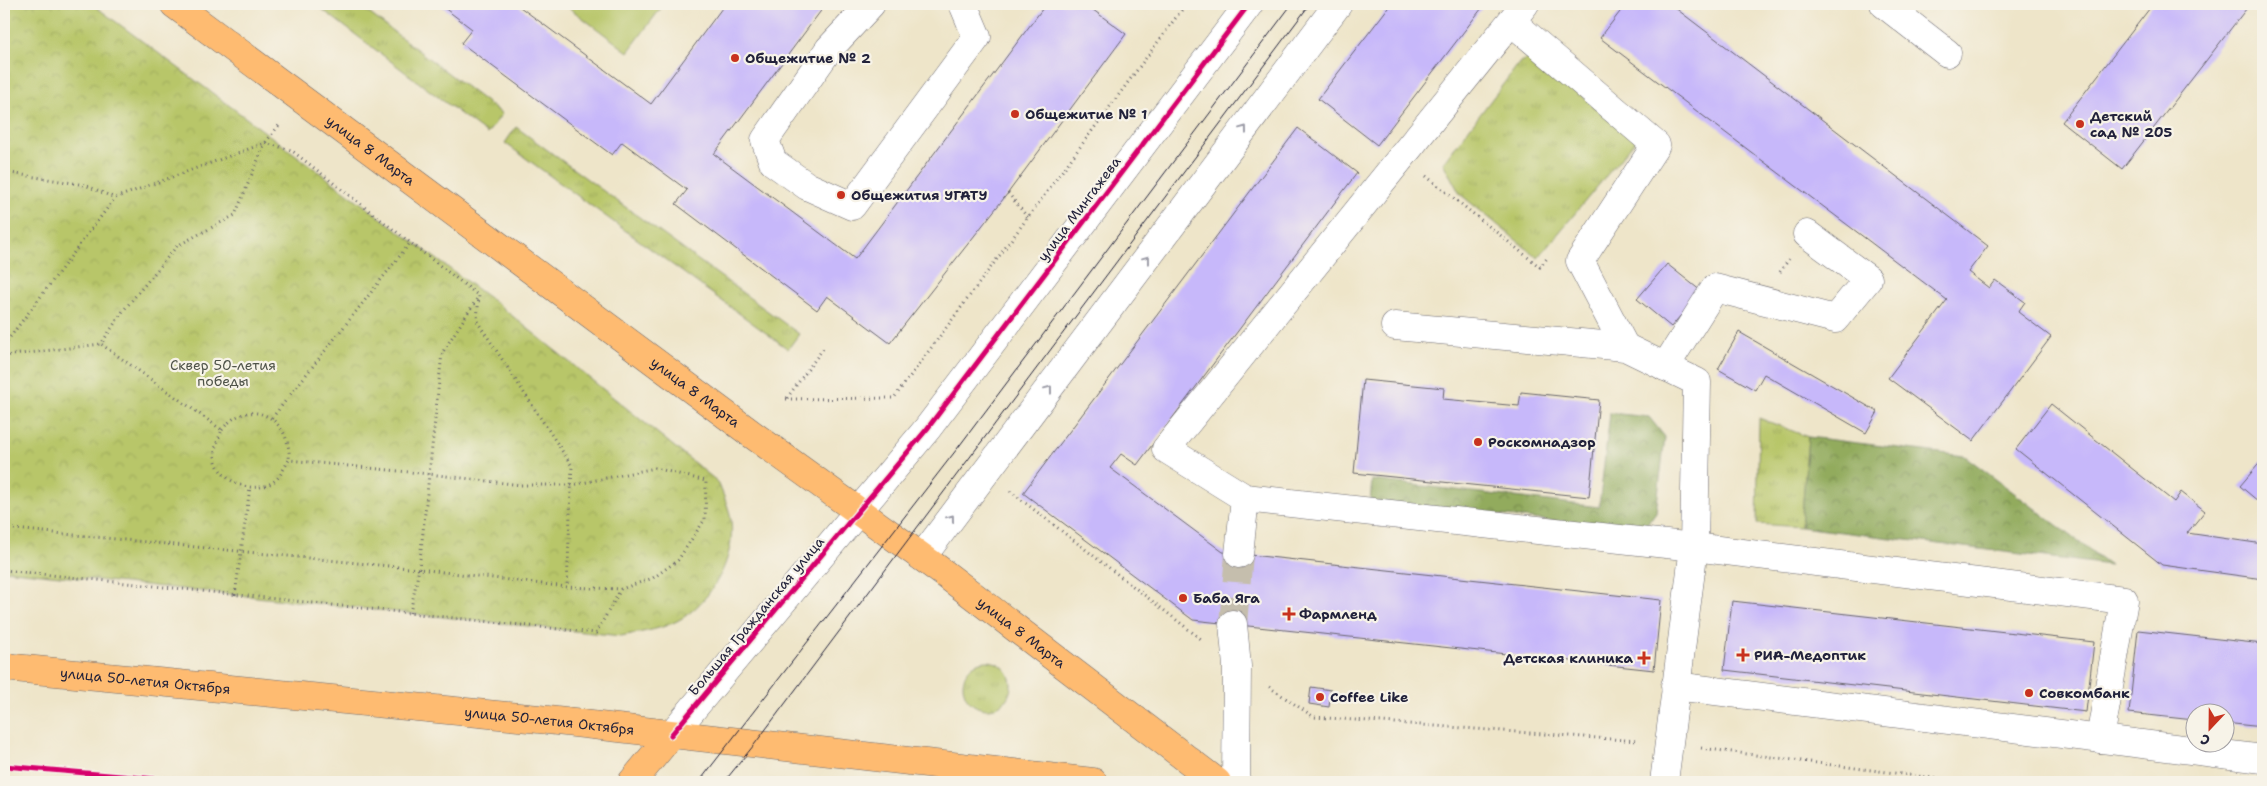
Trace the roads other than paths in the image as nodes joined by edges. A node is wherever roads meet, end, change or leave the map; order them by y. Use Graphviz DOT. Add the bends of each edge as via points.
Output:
graph roads {
  1 [pos="174,4"];
  2 [pos="871,4"];
  3 [pos="963,4"];
  4 [pos="1249,4"];
  5 [pos="1338,4"];
  6 [pos="1884,4"];
  7 [pos="1518,13"];
  8 [pos="1947,53"];
  9 [pos="1807,234"];
  10 [pos="1396,326"];
  11 [pos="1625,347"];
  12 [pos="1665,366"];
  13 [pos="1245,498"];
  14 [pos="858,511"];
  15 [pos="1694,547"];
  16 [pos="1239,554"];
  17 [pos="922,557"];
  18 [pos="1233,624"];
  19 [pos="4,667"];
  20 [pos="1675,686"];
  21 [pos="671,735"];
  22 [pos="2100,739"];
  23 [pos="2263,759"];
  24 [pos="632,782"];
  25 [pos="1093,782"];
  26 [pos="1217,782"];
  27 [pos="1236,782"];
  28 [pos="1664,782"];
  1 -- 14 [label="main road, улица 8 Марта"];
  2 -- 3 [label="street" via="829,49 765,140 773,162 807,186 852,206 977,37"];
  4 -- 14 [label="street, улица Мингажева" via="927,429"];
  17 -- 5 [label="street, one-way"];
  6 -- 8 [label="street"];
  7 -- 11 [label="street" via="1656,144 1580,261"];
  7 -- 13 [label="street" via="1166,449"];
  9 -- 12 [label="street" via="1868,279 1835,320 1715,288"];
  10 -- 11 [label="street"];
  11 -- 12 [label="street"];
  12 -- 15 [label="street" via="1697,382"];
  13 -- 15 [label="street"];
  13 -- 16 [label="street"];
  14 -- 17 [label="main road, улица 8 Марта"];
  14 -- 21 [label="street, Большая Гражданская улица"];
  15 -- 20 [label="street"];
  15 -- 22 [label="street" via="2124,600"];
  17 -- 26 [label="main road, улица 8 Марта"];
  18 -- 27 [label="street" via="1237,666"];
  19 -- 21 [label="main road, улица 50-летия Октября" via="539,719"];
  20 -- 22 [label="street"];
  20 -- 28 [label="street"];
  21 -- 24 [label="main road, Большая Гражданская улица"];
  21 -- 25 [label="main road, улица 50-летия Октября"];
  22 -- 23 [label="street"];
}
